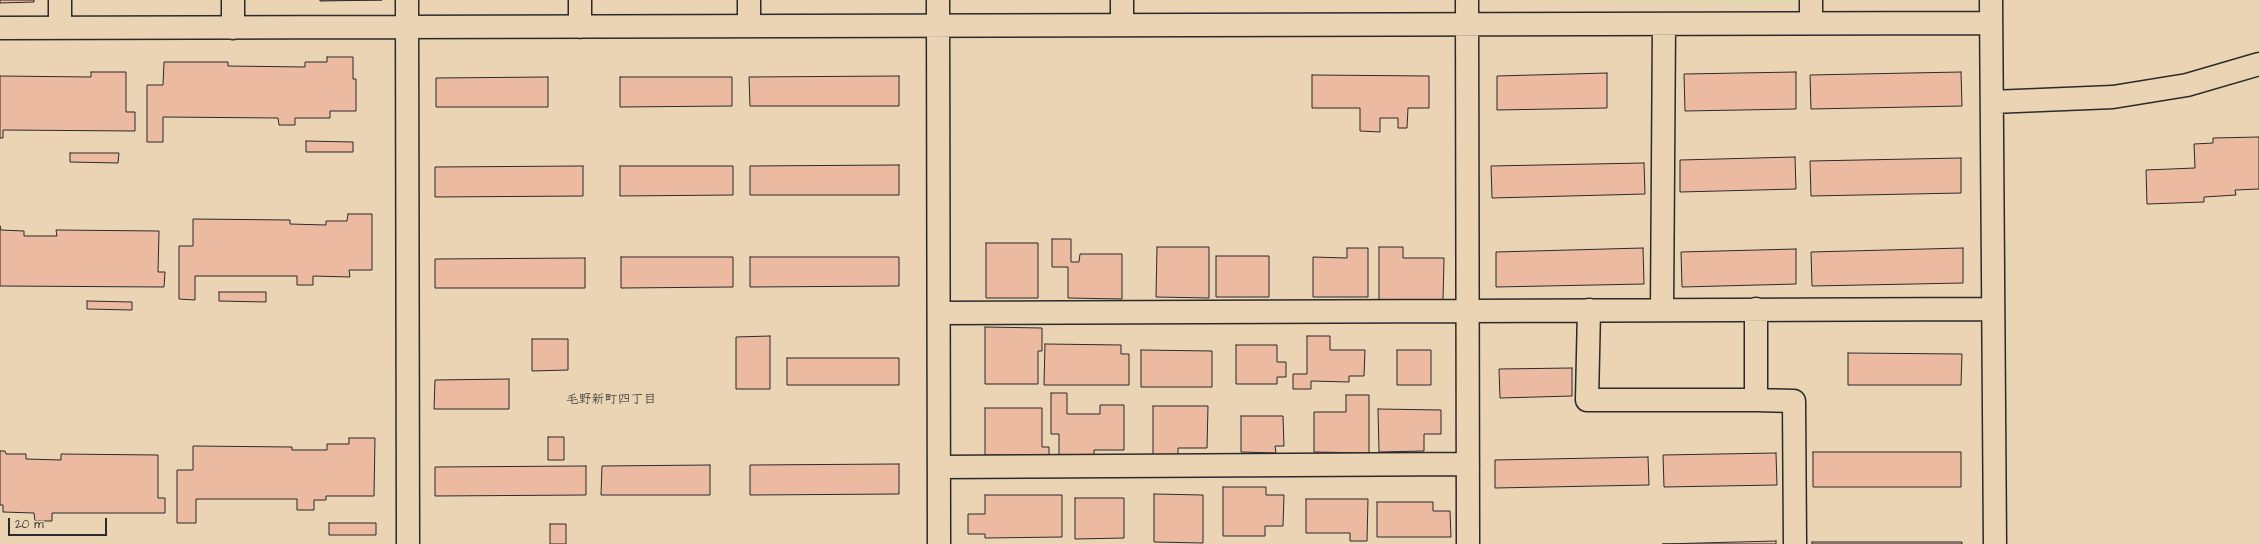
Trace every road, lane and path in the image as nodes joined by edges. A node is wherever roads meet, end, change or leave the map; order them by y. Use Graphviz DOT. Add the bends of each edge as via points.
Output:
graph roads {
  1 [pos="60,0"];
  2 [pos="233,0"];
  3 [pos="406,0"];
  4 [pos="580,0"];
  5 [pos="749,0"];
  6 [pos="938,0"];
  7 [pos="1122,0"];
  8 [pos="1467,0"];
  9 [pos="1811,0"];
  10 [pos="1991,0"];
  11 [pos="1811,23"];
  12 [pos="1992,23"];
  13 [pos="1664,24"];
  14 [pos="1122,25"];
  15 [pos="1467,25"];
  16 [pos="749,26"];
  17 [pos="938,26"];
  18 [pos="580,27"];
  19 [pos="0,28"];
  20 [pos="60,28"];
  21 [pos="233,28"];
  22 [pos="407,28"];
  23 [pos="2259,64"];
  24 [pos="1992,102"];
  25 [pos="1992,309"];
  26 [pos="1588,310"];
  27 [pos="1662,310"];
  28 [pos="1756,310"];
  29 [pos="1468,311"];
  30 [pos="939,313"];
  31 [pos="1756,400"];
  32 [pos="1468,464"];
  33 [pos="939,468"];
  34 [pos="408,544"];
  35 [pos="939,544"];
  36 [pos="1468,544"];
  37 [pos="1795,544"];
  38 [pos="1995,544"];
  1 -- 20 [label="street"];
  2 -- 21 [label="street"];
  3 -- 22 [label="street"];
  4 -- 18 [label="street"];
  5 -- 16 [label="street"];
  6 -- 17 [label="street"];
  7 -- 14 [label="street"];
  8 -- 15 [label="street"];
  9 -- 11 [label="street"];
  10 -- 12 [label="street"];
  11 -- 12 [label="street"];
  11 -- 13 [label="street"];
  12 -- 24 [label="street"];
  13 -- 15 [label="street"];
  13 -- 27 [label="street"];
  14 -- 15 [label="street"];
  14 -- 17 [label="street"];
  15 -- 29 [label="street"];
  16 -- 17 [label="street"];
  16 -- 18 [label="street"];
  17 -- 30 [label="street"];
  18 -- 22 [label="street"];
  19 -- 20 [label="street"];
  20 -- 21 [label="street"];
  21 -- 22 [label="street"];
  22 -- 34 [label="street"];
  23 -- 24 [label="street" via="2187,85 2112,96"];
  24 -- 25 [label="street"];
  25 -- 28 [label="street"];
  25 -- 38 [label="street"];
  26 -- 27 [label="street"];
  26 -- 29 [label="street"];
  26 -- 31 [label="street" via="1587,400"];
  27 -- 28 [label="street"];
  28 -- 31 [label="street"];
  29 -- 30 [label="street"];
  29 -- 32 [label="street"];
  30 -- 33 [label="street"];
  31 -- 37 [label="street" via="1794,401"];
  32 -- 33 [label="street"];
  32 -- 36 [label="street"];
  33 -- 35 [label="street"];
}
